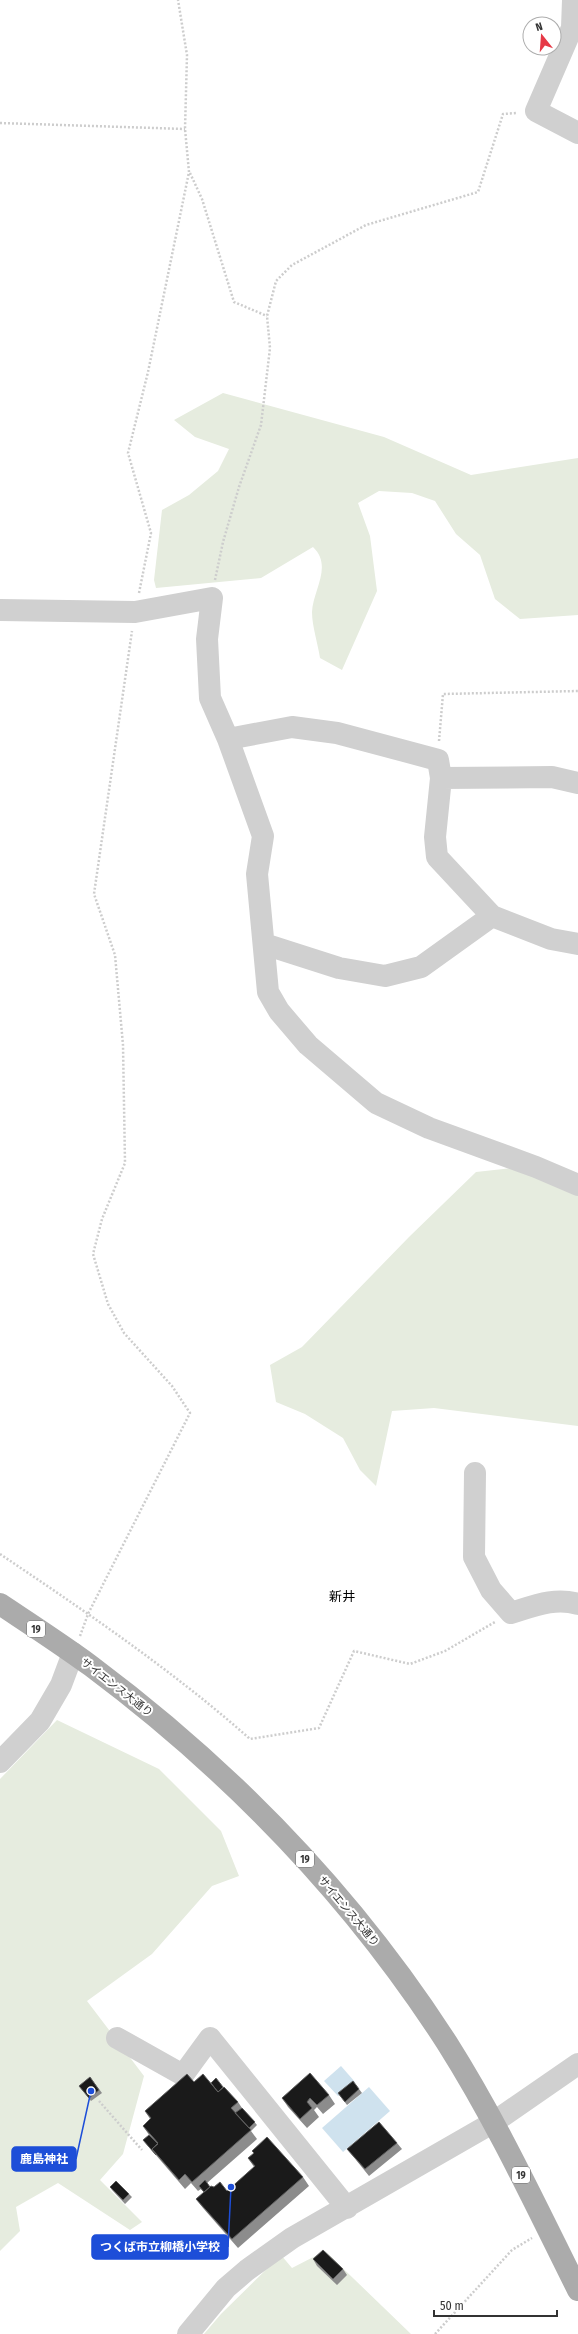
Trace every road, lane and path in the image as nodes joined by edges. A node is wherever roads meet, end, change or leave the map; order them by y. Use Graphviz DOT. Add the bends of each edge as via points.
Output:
graph roads {
  1 [pos="178,0"];
  2 [pos="573,0"];
  3 [pos="575,28"];
  4 [pos="536,112"];
  5 [pos="0,123"];
  6 [pos="185,128"];
  7 [pos="578,133"];
  8 [pos="189,172"];
  9 [pos="267,316"];
  10 [pos="212,598"];
  11 [pos="0,610"];
  12 [pos="135,612"];
  13 [pos="578,691"];
  14 [pos="228,739"];
  15 [pos="439,769"];
  16 [pos="578,783"];
  17 [pos="492,916"];
  18 [pos="264,944"];
  19 [pos="578,944"];
  20 [pos="578,1186"];
  21 [pos="475,1473"];
  22 [pos="0,1554"];
  23 [pos="0,1604"];
  24 [pos="578,1604"];
  25 [pos="511,1613"];
  26 [pos="88,1614"];
  27 [pos="73,1653"];
  28 [pos="0,1762"];
  29 [pos="117,2038"];
  30 [pos="578,2064"];
  31 [pos="99,2101"];
  32 [pos="494,2122"];
  33 [pos="142,2150"];
  34 [pos="347,2208"];
  35 [pos="548,2230"];
  36 [pos="578,2290"];
  37 [pos="188,2334"];
  38 [pos="435,2334"];
  1 -- 6 [label="path" via="187,56"];
  2 -- 3 [label="street"];
  3 -- 4 [label="street"];
  4 -- 7 [label="street"];
  4 -- 9 [label="path" via="503,114 478,192 366,225 292,265 276,281"];
  5 -- 6 [label="path"];
  6 -- 8 [label="path"];
  8 -- 9 [label="path" via="202,199 234,302"];
  8 -- 12 [label="path" via="148,372 128,453 151,533"];
  9 -- 10 [label="path" via="270,348 261,425 223,542"];
  10 -- 12 [label="street"];
  10 -- 14 [label="street" via="207,639 210,698"];
  11 -- 12 [label="street"];
  12 -- 26 [label="path" via="94,894 114,955 124,1045 125,1163 102,1219 93,1254 108,1304 124,1333 172,1386 190,1413"];
  13 -- 15 [label="path" via="443,694"];
  14 -- 15 [label="street" via="292,727 337,733"];
  14 -- 18 [label="street" via="263,836 257,874"];
  15 -- 16 [label="street" via="552,777"];
  15 -- 17 [label="street" via="435,837 437,857"];
  17 -- 18 [label="street" via="421,967 386,976 339,968"];
  17 -- 19 [label="street" via="551,939"];
  18 -- 20 [label="street" via="268,992 279,1011 308,1045 376,1103 429,1128 536,1167"];
  21 -- 25 [label="street" via="474,1557 491,1590"];
  22 -- 26 [label="path"];
  23 -- 27 [label="main road, サイエンス大通り / 19"];
  24 -- 25 [label="street" via="566,1600 547,1602"];
  25 -- 26 [label="path" via="445,1651 410,1664 354,1651 320,1728 250,1739 215,1709"];
  27 -- 28 [label="street" via="61,1685 40,1721"];
  27 -- 32 [label="main road, サイエンス大通り / 19" via="199,1754 315,1869 354,1914 404,1979 448,2044"];
  29 -- 34 [label="street" via="183,2075 210,2038"];
  30 -- 32 [label="street"];
  31 -- 33 [label="path"];
  32 -- 34 [label="street"];
  32 -- 35 [label="main road, サイエンス大通り / 19"];
  34 -- 37 [label="street" via="292,2238 247,2270 226,2288"];
  35 -- 36 [label="main road, サイエンス大通り / 19"];
  35 -- 38 [label="path" via="512,2250"];
}
